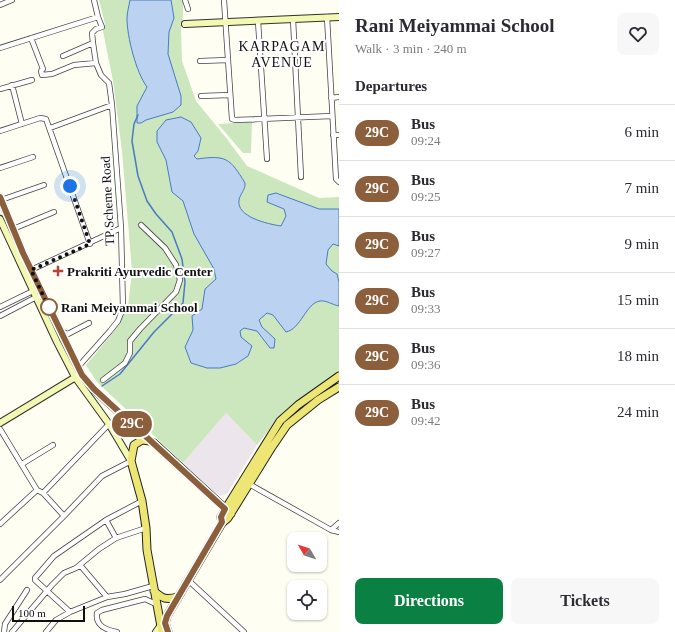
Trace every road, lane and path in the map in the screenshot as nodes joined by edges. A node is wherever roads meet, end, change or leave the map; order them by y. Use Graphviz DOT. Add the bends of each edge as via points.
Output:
graph roads {
  1 [pos="12,0"];
  2 [pos="94,0"];
  3 [pos="185,0"];
  4 [pos="224,0"];
  5 [pos="0,5"];
  6 [pos="188,9"];
  7 [pos="98,17"];
  8 [pos="327,17"];
  9 [pos="339,17"];
  10 [pos="292,19"];
  11 [pos="258,21"];
  12 [pos="225,22"];
  13 [pos="185,24"];
  14 [pos="31,38"];
  15 [pos="93,43"];
  16 [pos="0,48"];
  17 [pos="63,56"];
  18 [pos="228,60"];
  19 [pos="200,61"];
  20 [pos="96,63"];
  21 [pos="32,80"];
  22 [pos="12,85"];
  23 [pos="0,89"];
  24 [pos="201,96"];
  25 [pos="230,96"];
  26 [pos="339,97"];
  27 [pos="331,98"];
  28 [pos="112,104"];
  29 [pos="332,116"];
  30 [pos="298,117"];
  31 [pos="265,119"];
  32 [pos="22,124"];
  33 [pos="50,128"];
  34 [pos="0,131"];
  35 [pos="333,135"];
  36 [pos="339,135"];
  37 [pos="33,157"];
  38 [pos="267,159"];
  39 [pos="0,168"];
  40 [pos="301,177"];
  41 [pos="337,180"];
  42 [pos="44,185"];
  43 [pos="1,198"];
  44 [pos="54,212"];
  45 [pos="0,219"];
  46 [pos="141,225"];
  47 [pos="13,228"];
  48 [pos="121,228"];
  49 [pos="90,244"];
  50 [pos="31,270"];
  51 [pos="34,294"];
  52 [pos="42,294"];
  53 [pos="0,307"];
  54 [pos="0,316"];
  55 [pos="89,323"];
  56 [pos="60,331"];
  57 [pos="78,367"];
  58 [pos="81,373"];
  59 [pos="339,376"];
  60 [pos="75,377"];
  61 [pos="103,380"];
  62 [pos="339,387"];
  63 [pos="0,423"];
  64 [pos="109,424"];
  65 [pos="0,429"];
  66 [pos="150,441"];
  67 [pos="54,444"];
  68 [pos="131,461"];
  69 [pos="22,464"];
  70 [pos="248,484"];
  71 [pos="37,490"];
  72 [pos="43,493"];
  73 [pos="142,501"];
  74 [pos="228,512"];
  75 [pos="64,516"];
  76 [pos="106,520"];
  77 [pos="339,523"];
  78 [pos="0,524"];
  79 [pos="146,528"];
  80 [pos="331,530"];
  81 [pos="339,532"];
  82 [pos="116,538"];
  83 [pos="80,565"];
  84 [pos="0,580"];
  85 [pos="188,580"];
  86 [pos="153,588"];
  87 [pos="27,590"];
  88 [pos="48,591"];
  89 [pos="107,597"];
  90 [pos="178,597"];
  91 [pos="156,604"];
  92 [pos="70,612"];
  93 [pos="162,629"];
  94 [pos="4,632"];
  95 [pos="12,632"];
  96 [pos="46,632"];
  97 [pos="117,632"];
  98 [pos="156,632"];
  99 [pos="168,632"];
  100 [pos="244,632"];
  1 -- 5 [label="street"];
  2 -- 7 [label="street"];
  3 -- 6 [label="street"];
  4 -- 12 [label="street"];
  7 -- 14 [label="street"];
  7 -- 15 [label="street" via="102,27 92,34"];
  8 -- 9 [label="main road"];
  8 -- 10 [label="main road"];
  8 -- 27 [label="street"];
  10 -- 11 [label="main road"];
  10 -- 30 [label="street"];
  11 -- 12 [label="main road"];
  11 -- 31 [label="street"];
  12 -- 13 [label="main road"];
  12 -- 18 [label="street"];
  14 -- 16 [label="street"];
  14 -- 20 [label="street" via="43,69 42,75 52,74 74,65"];
  15 -- 17 [label="street"];
  15 -- 20 [label="street, TP Scheme Road"];
  18 -- 19 [label="street"];
  18 -- 25 [label="street"];
  20 -- 28 [label="street, TP Scheme Road" via="101,75 109,83"];
  21 -- 22 [label="street"];
  22 -- 23 [label="street"];
  22 -- 32 [label="street"];
  24 -- 25 [label="street"];
  25 -- 31 [label="street" via="233,119"];
  26 -- 27 [label="street"];
  27 -- 29 [label="street"];
  28 -- 33 [label="street"];
  28 -- 48 [label="street, TP Scheme Road"];
  29 -- 30 [label="street"];
  29 -- 35 [label="street"];
  30 -- 31 [label="street"];
  30 -- 40 [label="street"];
  31 -- 38 [label="street"];
  32 -- 33 [label="street" via="45,118"];
  32 -- 34 [label="street"];
  33 -- 49 [label="street"];
  35 -- 36 [label="street"];
  35 -- 41 [label="street"];
  37 -- 39 [label="street"];
  42 -- 43 [label="street"];
  43 -- 47 [label="main road"];
  44 -- 47 [label="street"];
  45 -- 51 [label="main road"];
  46 -- 61 [label="street" via="165,248 176,266 180,280 176,292 130,341 130,353 125,363"];
  47 -- 50 [label="main road"];
  48 -- 49 [label="street"];
  48 -- 57 [label="street, TP Scheme Road" via="123,308 118,321"];
  49 -- 50 [label="street"];
  50 -- 52 [label="main road"];
  51 -- 52 [label="street"];
  51 -- 53 [label="street"];
  51 -- 54 [label="street"];
  51 -- 60 [label="main road"];
  52 -- 56 [label="main road"];
  55 -- 56 [label="street" via="68,334"];
  56 -- 57 [label="main road"];
  57 -- 58 [label="main road"];
  58 -- 60 [label="main road"];
  58 -- 66 [label="main road" via="94,389"];
  59 -- 74 [label="main road" via="298,404 280,421"];
  60 -- 63 [label="main road"];
  60 -- 64 [label="main road"];
  62 -- 70 [label="main road" via="287,425"];
  64 -- 68 [label="main road"];
  64 -- 72 [label="street"];
  65 -- 69 [label="street"];
  66 -- 68 [label="main road" via="142,440 134,445"];
  66 -- 74 [label="main road"];
  67 -- 69 [label="street"];
  68 -- 73 [label="main road"];
  68 -- 75 [label="street" via="102,476"];
  69 -- 71 [label="street"];
  70 -- 74 [label="main road"];
  70 -- 80 [label="street"];
  71 -- 72 [label="street"];
  71 -- 78 [label="street"];
  72 -- 75 [label="street"];
  73 -- 76 [label="street"];
  73 -- 79 [label="main road"];
  74 -- 85 [label="main road" via="221,517 222,522"];
  75 -- 84 [label="street"];
  76 -- 82 [label="street"];
  76 -- 88 [label="street" via="54,556 35,578"];
  77 -- 80 [label="street"];
  79 -- 82 [label="street"];
  79 -- 86 [label="main road"];
  80 -- 81 [label="street"];
  82 -- 83 [label="street"];
  83 -- 88 [label="street" via="64,573"];
  83 -- 89 [label="street"];
  85 -- 90 [label="main road"];
  85 -- 100 [label="street"];
  86 -- 89 [label="street"];
  86 -- 90 [label="main road" via="161,598"];
  86 -- 91 [label="main road"];
  87 -- 94 [label="street" via="5,624"];
  88 -- 92 [label="street"];
  88 -- 95 [label="street"];
  89 -- 92 [label="street"];
  90 -- 99 [label="main road" via="167,616 165,623"];
  91 -- 93 [label="main road"];
  91 -- 97 [label="street" via="145,599 97,613 99,624"];
  92 -- 96 [label="street" via="56,620"];
  93 -- 98 [label="main road"];
}
